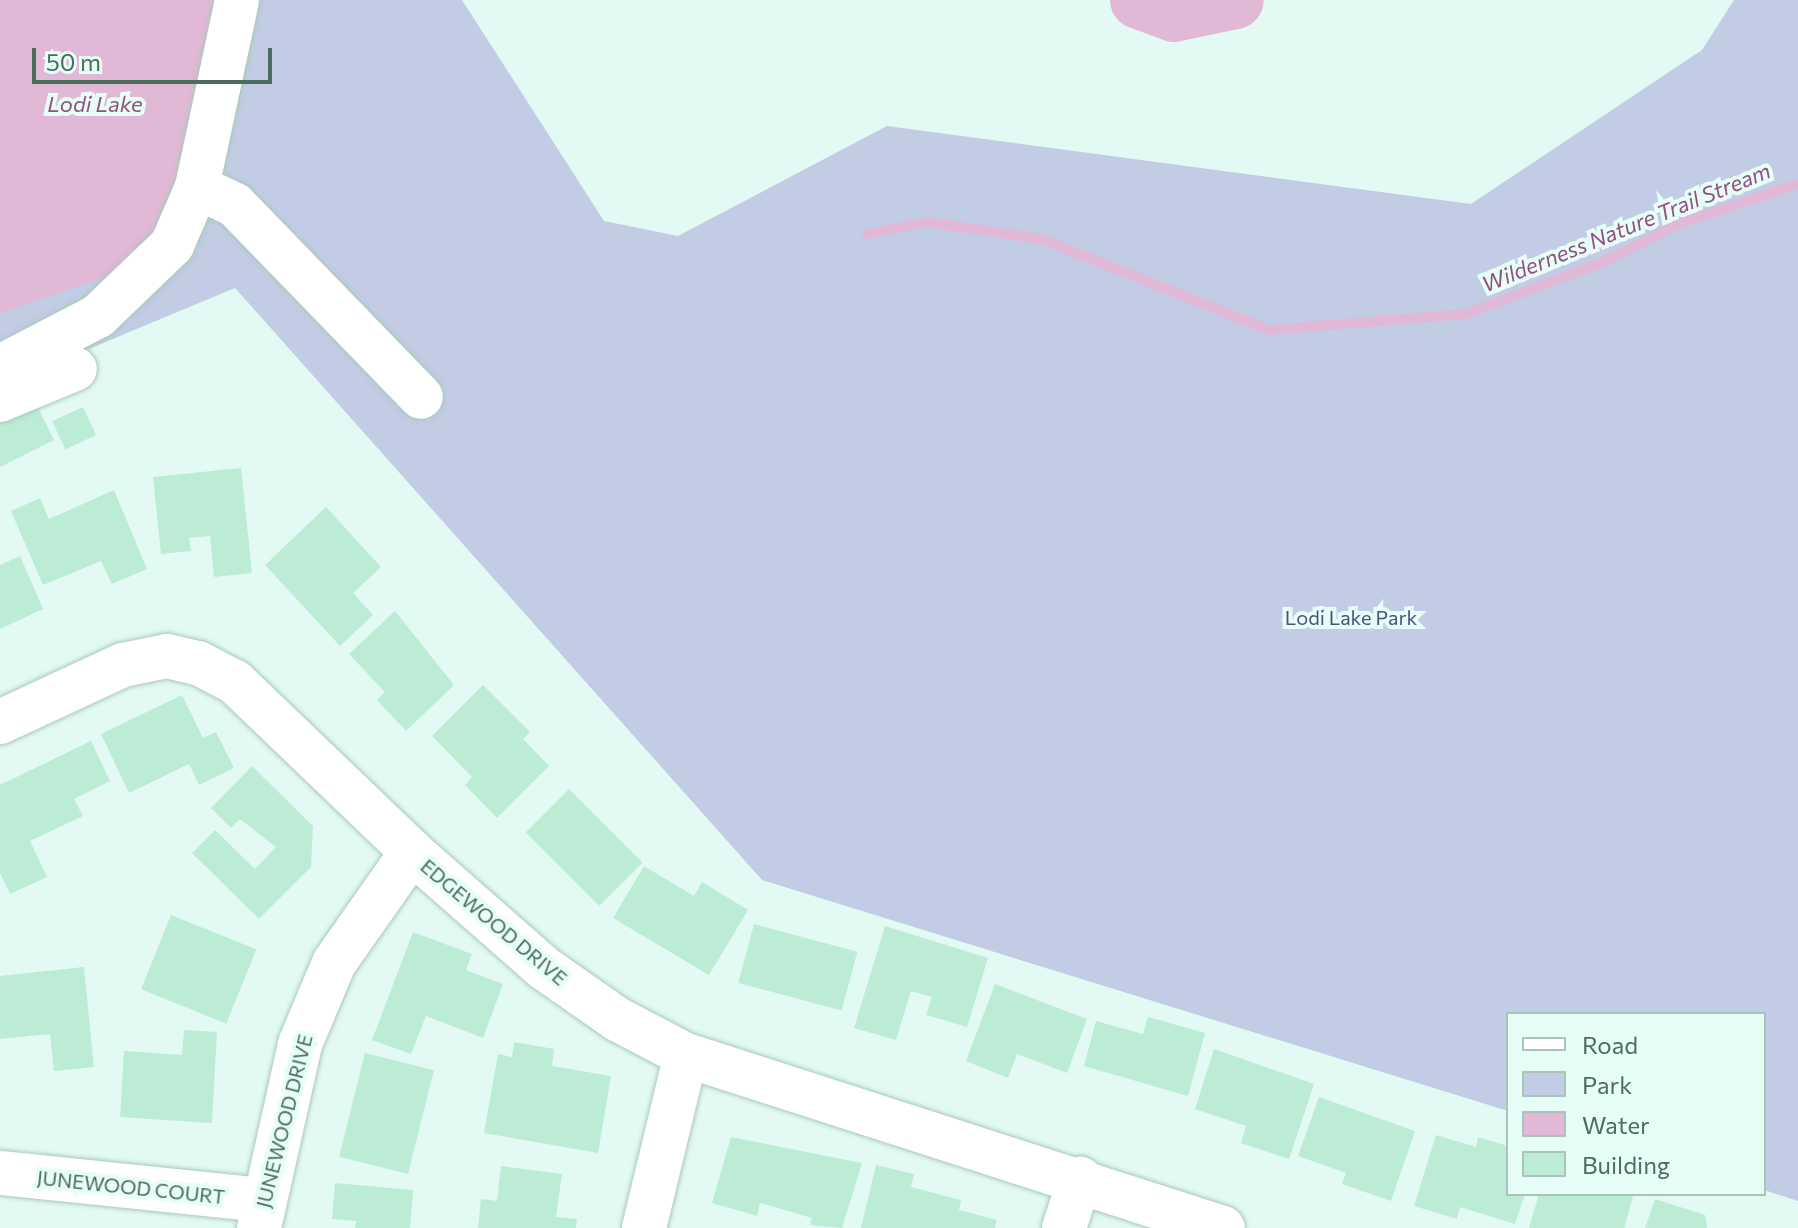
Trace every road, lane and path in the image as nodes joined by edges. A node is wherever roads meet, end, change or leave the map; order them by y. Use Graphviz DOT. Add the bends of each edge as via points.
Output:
graph roads {
  1 [pos="237,0"];
  2 [pos="197,187"];
  3 [pos="0,367"];
  4 [pos="75,369"];
  5 [pos="421,397"];
  6 [pos="0,400"];
  7 [pos="0,722"];
  8 [pos="412,852"];
  9 [pos="686,1055"];
  10 [pos="1,1173"];
  11 [pos="1080,1179"];
  12 [pos="260,1214"];
  13 [pos="644,1228"];
  14 [pos="1064,1228"];
  15 [pos="1223,1228"];
  1 -- 2 [label="street"];
  2 -- 3 [label="street" via="172,245 140,282 88,322"];
  2 -- 5 [label="street" via="235,205"];
  4 -- 6 [label="street"];
  7 -- 8 [label="street, EDGEWOOD DRIVE" via="123,665 167,656 198,663 235,682"];
  8 -- 9 [label="street, EDGEWOOD DRIVE" via="544,968"];
  8 -- 12 [label="street, JUNEWOOD DRIVE" via="334,963 300,1044"];
  9 -- 11 [label="street, EDGEWOOD DRIVE"];
  9 -- 13 [label="street"];
  10 -- 12 [label="street, JUNEWOOD COURT"];
  11 -- 14 [label="street"];
  11 -- 15 [label="street, EDGEWOOD DRIVE"];
}
